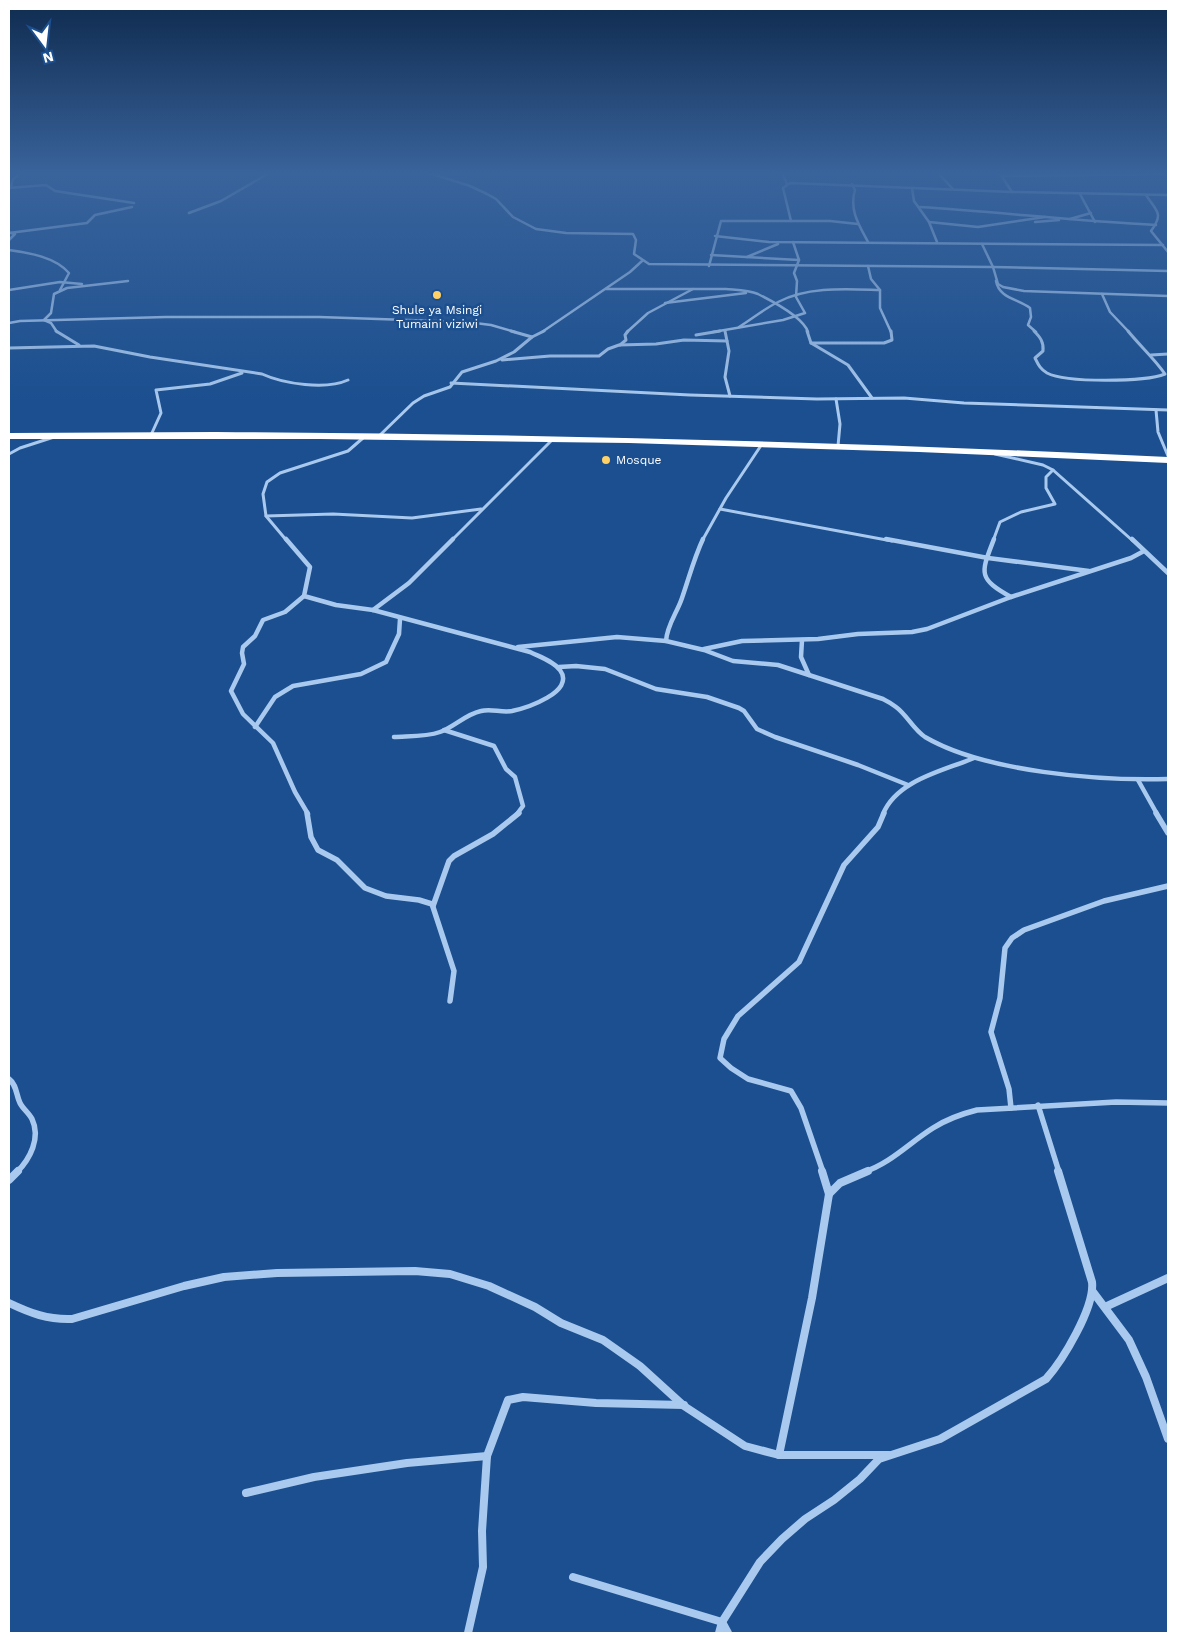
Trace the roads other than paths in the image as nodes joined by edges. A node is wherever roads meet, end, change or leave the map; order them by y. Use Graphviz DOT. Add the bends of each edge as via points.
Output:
graph roads {
  1 [pos="635,249"];
  2 [pos="713,249"];
  3 [pos="765,249"];
  4 [pos="795,249"];
  5 [pos="984,249"];
  6 [pos="9,250"];
  7 [pos="711,255"];
  8 [pos="746,257"];
  9 [pos="799,260"];
  10 [pos="642,261"];
  11 [pos="798,265"];
  12 [pos="709,266"];
  13 [pos="868,266"];
  14 [pos="993,267"];
  15 [pos="1168,272"];
  16 [pos="128,281"];
  17 [pos="996,281"];
  18 [pos="66,282"];
  19 [pos="91,284"];
  20 [pos="606,289"];
  21 [pos="695,289"];
  22 [pos="9,290"];
  23 [pos="60,290"];
  24 [pos="880,290"];
  25 [pos="752,292"];
  26 [pos="1102,294"];
  27 [pos="1168,296"];
  28 [pos="764,297"];
  29 [pos="796,297"];
  30 [pos="788,298"];
  31 [pos="661,304"];
  32 [pos="774,304"];
  33 [pos="797,317"];
  34 [pos="44,320"];
  35 [pos="9,323"];
  36 [pos="736,328"];
  37 [pos="725,330"];
  38 [pos="696,336"];
  39 [pos="532,337"];
  40 [pos="727,341"];
  41 [pos="811,343"];
  42 [pos="79,345"];
  43 [pos="619,345"];
  44 [pos="9,348"];
  45 [pos="1168,354"];
  46 [pos="1151,355"];
  47 [pos="496,361"];
  48 [pos="245,372"];
  49 [pos="348,380"];
  50 [pos="452,383"];
  51 [pos="730,396"];
  52 [pos="872,398"];
  53 [pos="836,399"];
  54 [pos="1156,410"];
  55 [pos="1168,410"];
  56 [pos="150,435"];
  57 [pos="9,436"];
  58 [pos="59,436"];
  59 [pos="363,438"];
  60 [pos="378,438"];
  61 [pos="552,440"];
  62 [pos="762,444"];
  63 [pos="838,446"];
  64 [pos="987,452"];
  65 [pos="9,454"];
  66 [pos="1168,456"];
  67 [pos="1168,460"];
  68 [pos="1053,470"];
  69 [pos="720,509"];
  70 [pos="481,510"];
  71 [pos="266,516"];
  72 [pos="1144,551"];
  73 [pos="988,558"];
  74 [pos="1091,572"];
  75 [pos="1168,573"];
  76 [pos="304,596"];
  77 [pos="1011,597"];
  78 [pos="373,610"];
  79 [pos="400,619"];
  80 [pos="802,640"];
  81 [pos="666,641"];
  82 [pos="515,648"];
  83 [pos="704,650"];
  84 [pos="559,667"];
  85 [pos="809,675"];
  86 [pos="255,727"];
  87 [pos="444,730"];
  88 [pos="394,738"];
  89 [pos="974,758"];
  90 [pos="1168,779"];
  91 [pos="1138,780"];
  92 [pos="908,785"];
  93 [pos="1168,833"];
  94 [pos="1168,886"];
  95 [pos="433,906"];
  96 [pos="450,1001"];
  97 [pos="9,1079"];
  98 [pos="1168,1103"];
  99 [pos="1038,1105"];
  100 [pos="1011,1108"];
  101 [pos="9,1180"];
  102 [pos="829,1194"];
  103 [pos="1168,1278"];
  104 [pos="1093,1292"];
  105 [pos="9,1304"];
  106 [pos="1105,1307"];
  107 [pos="684,1406"];
  108 [pos="1168,1439"];
  109 [pos="779,1455"];
  110 [pos="889,1455"];
  111 [pos="487,1456"];
  112 [pos="246,1493"];
  113 [pos="573,1577"];
  114 [pos="722,1622"];
  115 [pos="468,1633"];
  116 [pos="718,1633"];
  117 [pos="728,1633"];
  1 -- 10 [label="street" via="634,254"];
  2 -- 7 [label="street"];
  3 -- 8 [label="street"];
  4 -- 9 [label="street"];
  5 -- 14 [label="street"];
  6 -- 18 [label="street" via="61,264 69,273"];
  7 -- 8 [label="street"];
  7 -- 12 [label="street"];
  8 -- 9 [label="street"];
  9 -- 11 [label="street"];
  10 -- 12 [label="street" via="660,265"];
  10 -- 20 [label="street"];
  11 -- 12 [label="street"];
  11 -- 13 [label="street"];
  11 -- 29 [label="street" via="794,273"];
  13 -- 14 [label="street"];
  13 -- 24 [label="street" via="871,279"];
  14 -- 15 [label="street"];
  14 -- 17 [label="street"];
  16 -- 19 [label="street"];
  17 -- 26 [label="street" via="1004,287 1024,291"];
  17 -- 46 [label="street" via="1000,293 1030,308 1028,325 1038,333 1044,345 1043,351 1035,358 1036,363 1044,371 1080,380 1165,374"];
  18 -- 19 [label="street"];
  18 -- 22 [label="street"];
  18 -- 23 [label="street"];
  19 -- 23 [label="street"];
  20 -- 21 [label="street"];
  20 -- 39 [label="street"];
  21 -- 25 [label="street"];
  21 -- 31 [label="street"];
  23 -- 34 [label="street" via="54,294 51,313"];
  24 -- 29 [label="street" via="827,289"];
  24 -- 41 [label="street" via="880,308 892,340 884,343"];
  25 -- 28 [label="street"];
  25 -- 31 [label="street"];
  26 -- 27 [label="street"];
  26 -- 46 [label="street" via="1110,312"];
  28 -- 30 [label="street"];
  28 -- 32 [label="street"];
  29 -- 30 [label="street"];
  29 -- 33 [label="street" via="805,313"];
  30 -- 32 [label="street"];
  31 -- 43 [label="street" via="635,322 625,335 626,340"];
  32 -- 33 [label="street"];
  32 -- 36 [label="street"];
  33 -- 36 [label="street"];
  33 -- 41 [label="street" via="806,326"];
  34 -- 35 [label="street"];
  34 -- 39 [label="street" via="319,317 467,322"];
  34 -- 42 [label="street" via="51,323 56,333"];
  36 -- 37 [label="street"];
  37 -- 38 [label="street"];
  37 -- 40 [label="street"];
  39 -- 47 [label="street"];
  40 -- 43 [label="street" via="684,340"];
  40 -- 51 [label="street" via="729,354 725,377"];
  41 -- 52 [label="street" via="848,366"];
  42 -- 44 [label="street"];
  42 -- 48 [label="street"];
  43 -- 47 [label="street" via="599,356"];
  45 -- 46 [label="street"];
  47 -- 50 [label="street" via="462,372"];
  48 -- 49 [label="street" via="291,381 333,384"];
  48 -- 56 [label="street" via="210,384 156,390 161,414"];
  50 -- 51 [label="street"];
  50 -- 60 [label="street" via="450,387 413,403"];
  51 -- 53 [label="street"];
  52 -- 53 [label="street"];
  52 -- 54 [label="street"];
  53 -- 63 [label="street" via="840,424"];
  54 -- 55 [label="street"];
  54 -- 66 [label="street" via="1158,432"];
  56 -- 58 [label="highway"];
  56 -- 59 [label="highway"];
  57 -- 58 [label="highway"];
  58 -- 65 [label="street"];
  59 -- 60 [label="highway"];
  59 -- 71 [label="street" via="347,451 271,478 265,488 263,506"];
  60 -- 61 [label="highway"];
  61 -- 62 [label="highway"];
  61 -- 70 [label="street"];
  62 -- 63 [label="highway"];
  62 -- 69 [label="street"];
  63 -- 64 [label="highway"];
  64 -- 67 [label="highway"];
  64 -- 68 [label="street" via="1043,464"];
  68 -- 72 [label="street"];
  68 -- 73 [label="street" via="1045,483 1055,504 1021,512 1000,522"];
  69 -- 73 [label="street"];
  69 -- 81 [label="street" via="696,555"];
  70 -- 71 [label="street" via="412,518 333,514"];
  70 -- 78 [label="street" via="409,583"];
  71 -- 76 [label="street" via="310,567"];
  72 -- 74 [label="street"];
  72 -- 75 [label="street"];
  73 -- 74 [label="street"];
  73 -- 77 [label="street" via="982,571 985,579"];
  74 -- 77 [label="street"];
  76 -- 78 [label="street"];
  76 -- 86 [label="street" via="285,612 263,620 256,634 242,647 244,664 231,691 243,714"];
  77 -- 80 [label="street" via="927,629"];
  78 -- 79 [label="street"];
  79 -- 82 [label="street"];
  79 -- 86 [label="street" via="398,634 386,662 361,674 293,686 275,697"];
  80 -- 83 [label="street" via="742,641"];
  80 -- 85 [label="street" via="801,656"];
  81 -- 82 [label="street" via="617,637"];
  81 -- 83 [label="street"];
  82 -- 84 [label="street" via="543,657"];
  83 -- 85 [label="street" via="733,661 778,665"];
  84 -- 87 [label="street" via="564,674 564,683 547,698 510,711 483,710"];
  84 -- 92 [label="street" via="605,669 656,689 707,696 744,711 757,729 775,737"];
  85 -- 89 [label="street" via="891,703 926,737"];
  86 -- 95 [label="street" via="273,743 309,816 311,837 318,850 337,860 374,893 419,900"];
  87 -- 88 [label="street"];
  87 -- 95 [label="street" via="494,746 506,769 515,777 523,806 493,834 449,861"];
  89 -- 91 [label="street" via="1054,773"];
  89 -- 92 [label="street"];
  90 -- 91 [label="street"];
  91 -- 93 [label="street"];
  92 -- 102 [label="street" via="888,805 878,827 844,865 799,962 738,1017 725,1037 720,1058 743,1077 792,1091 798,1098"];
  94 -- 100 [label="street" via="1104,902 1024,930 1012,938 1005,948 1000,998 991,1032 1009,1089"];
  95 -- 96 [label="street" via="454,971"];
  97 -- 101 [label="street" via="14,1083 20,1103 32,1119 35,1131 32,1153"];
  98 -- 99 [label="street"];
  99 -- 100 [label="street"];
  99 -- 104 [label="street"];
  100 -- 102 [label="street" via="994,1107 944,1122 925,1132 882,1165 844,1180"];
  102 -- 109 [label="street" via="812,1298"];
  103 -- 106 [label="street"];
  104 -- 106 [label="street"];
  104 -- 110 [label="street" via="1071,1344 1046,1380 940,1439"];
  105 -- 107 [label="street" via="40,1319 60,1320 224,1278 277,1273 435,1272 469,1278 489,1286 604,1340 640,1366"];
  106 -- 108 [label="street" via="1129,1340"];
  107 -- 109 [label="street" via="745,1446"];
  107 -- 111 [label="street" via="511,1399 506,1403"];
  109 -- 110 [label="street"];
  110 -- 114 [label="street" via="879,1459 841,1495 782,1539 760,1562"];
  111 -- 112 [label="street" via="397,1464 314,1477"];
  111 -- 115 [label="street" via="482,1567"];
  113 -- 114 [label="street"];
  114 -- 116 [label="street"];
  114 -- 117 [label="street"];
}
